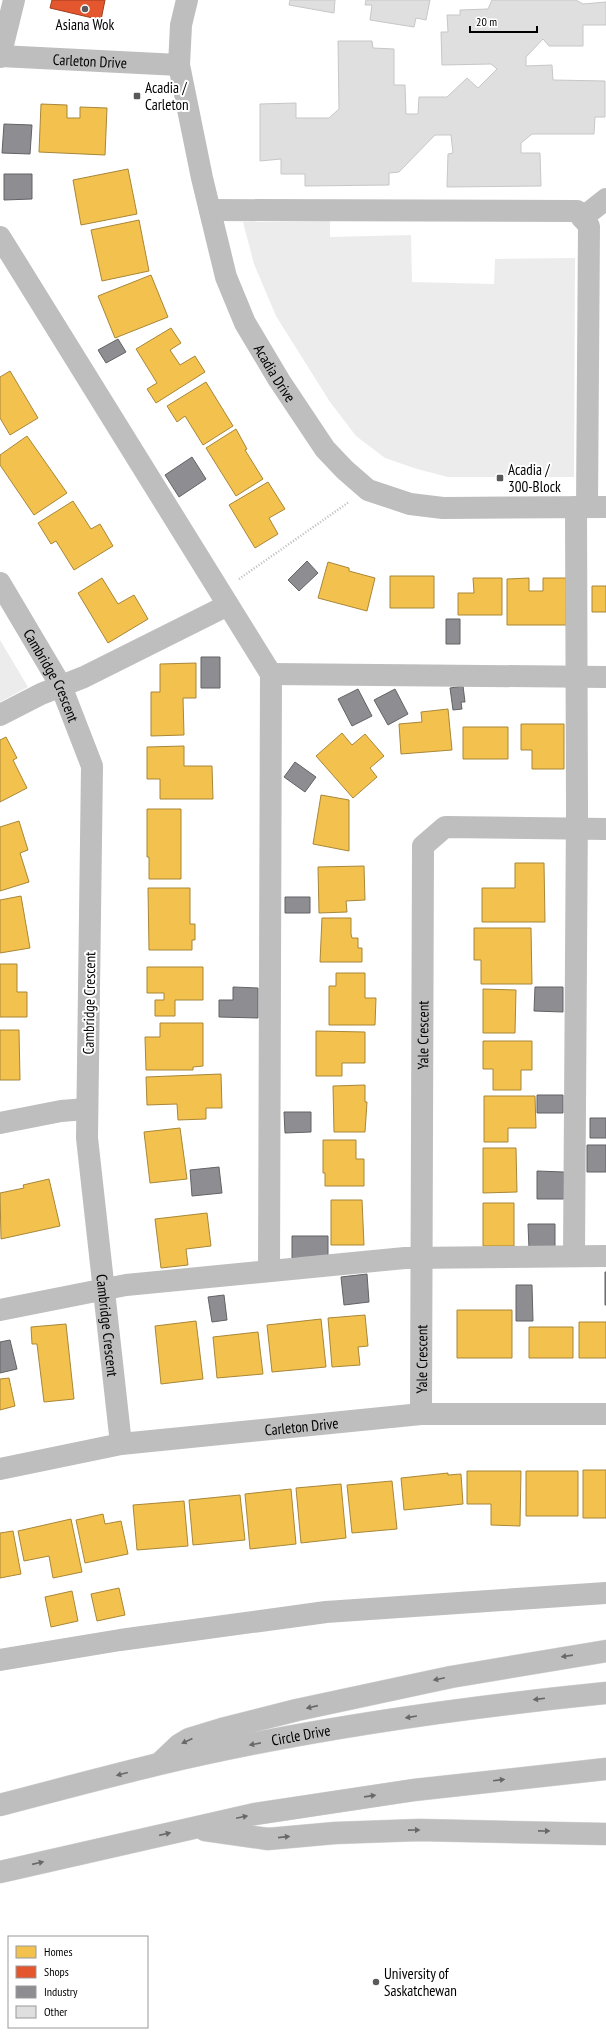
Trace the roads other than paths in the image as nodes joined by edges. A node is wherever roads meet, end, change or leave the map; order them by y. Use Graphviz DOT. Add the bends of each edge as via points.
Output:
graph roads {
  1 [pos="14,0"];
  2 [pos="187,0"];
  3 [pos="0,56"];
  4 [pos="179,65"];
  5 [pos="606,199"];
  6 [pos="210,210"];
  7 [pos="582,218"];
  8 [pos="0,237"];
  9 [pos="606,421"];
  10 [pos="588,433"];
  11 [pos="590,507"];
  12 [pos="0,583"];
  13 [pos="228,605"];
  14 [pos="271,674"];
  15 [pos="576,677"];
  16 [pos="606,677"];
  17 [pos="61,686"];
  18 [pos="0,715"];
  19 [pos="577,829"];
  20 [pos="606,829"];
  21 [pos="86,1108"];
  22 [pos="0,1124"];
  23 [pos="574,1255"];
  24 [pos="606,1256"];
  25 [pos="422,1257"];
  26 [pos="269,1271"];
  27 [pos="105,1288"];
  28 [pos="0,1310"];
  29 [pos="421,1414"];
  30 [pos="606,1414"];
  31 [pos="121,1444"];
  32 [pos="0,1469"];
  33 [pos="606,1593"];
  34 [pos="606,1650"];
  35 [pos="0,1660"];
  36 [pos="606,1693"];
  37 [pos="160,1764"];
  38 [pos="606,1768"];
  39 [pos="0,1805"];
  40 [pos="190,1828"];
  41 [pos="606,1834"];
  42 [pos="0,1872"];
  1 -- 3 [label="main road"];
  2 -- 4 [label="main road, Acadia Drive" via="182,24"];
  3 -- 4 [label="main road, Carleton Drive"];
  4 -- 6 [label="main road, Acadia Drive"];
  5 -- 7 [label="main road"];
  6 -- 7 [label="main road" via="577,211"];
  6 -- 11 [label="main road, Acadia Drive" via="226,277 245,323 279,380 325,448 356,481 368,490 410,504 442,508"];
  7 -- 10 [label="main road" via="589,226"];
  8 -- 13 [label="main road"];
  9 -- 10 [label="main road"];
  10 -- 11 [label="main road"];
  11 -- 15 [label="main road"];
  12 -- 17 [label="main road, Cambridge Crescent"];
  13 -- 14 [label="main road"];
  13 -- 17 [label="main road"];
  14 -- 15 [label="main road"];
  14 -- 26 [label="main road"];
  15 -- 16 [label="main road"];
  15 -- 19 [label="main road"];
  17 -- 18 [label="main road"];
  17 -- 21 [label="main road, Cambridge Crescent" via="92,766"];
  19 -- 20 [label="main road, Yale Crescent"];
  19 -- 23 [label="main road"];
  19 -- 25 [label="main road, Yale Crescent" via="445,827 423,846"];
  21 -- 22 [label="main road"];
  21 -- 27 [label="main road, Cambridge Crescent" via="87,1138"];
  23 -- 24 [label="main road"];
  23 -- 25 [label="main road"];
  25 -- 26 [label="main road"];
  25 -- 29 [label="main road, Yale Crescent"];
  26 -- 27 [label="main road"];
  27 -- 28 [label="main road"];
  27 -- 31 [label="main road, Cambridge Crescent"];
  29 -- 30 [label="main road, Carleton Drive"];
  29 -- 31 [label="main road, Carleton Drive"];
  31 -- 32 [label="main road, Carleton Drive"];
  33 -- 35 [label="main road" via="326,1612 120,1640"];
  34 -- 37 [label="main road, one-way" via="451,1676 222,1729 184,1742 168,1753"];
  36 -- 37 [label="main road, Circle Drive, one-way" via="447,1711 359,1725"];
  37 -- 39 [label="main road, Circle Drive, one-way"];
  40 -- 38 [label="main road, one-way" via="255,1814 349,1799"];
  40 -- 41 [label="main road, one-way" via="268,1839 335,1833 419,1830"];
  42 -- 40 [label="main road, one-way"];
}
